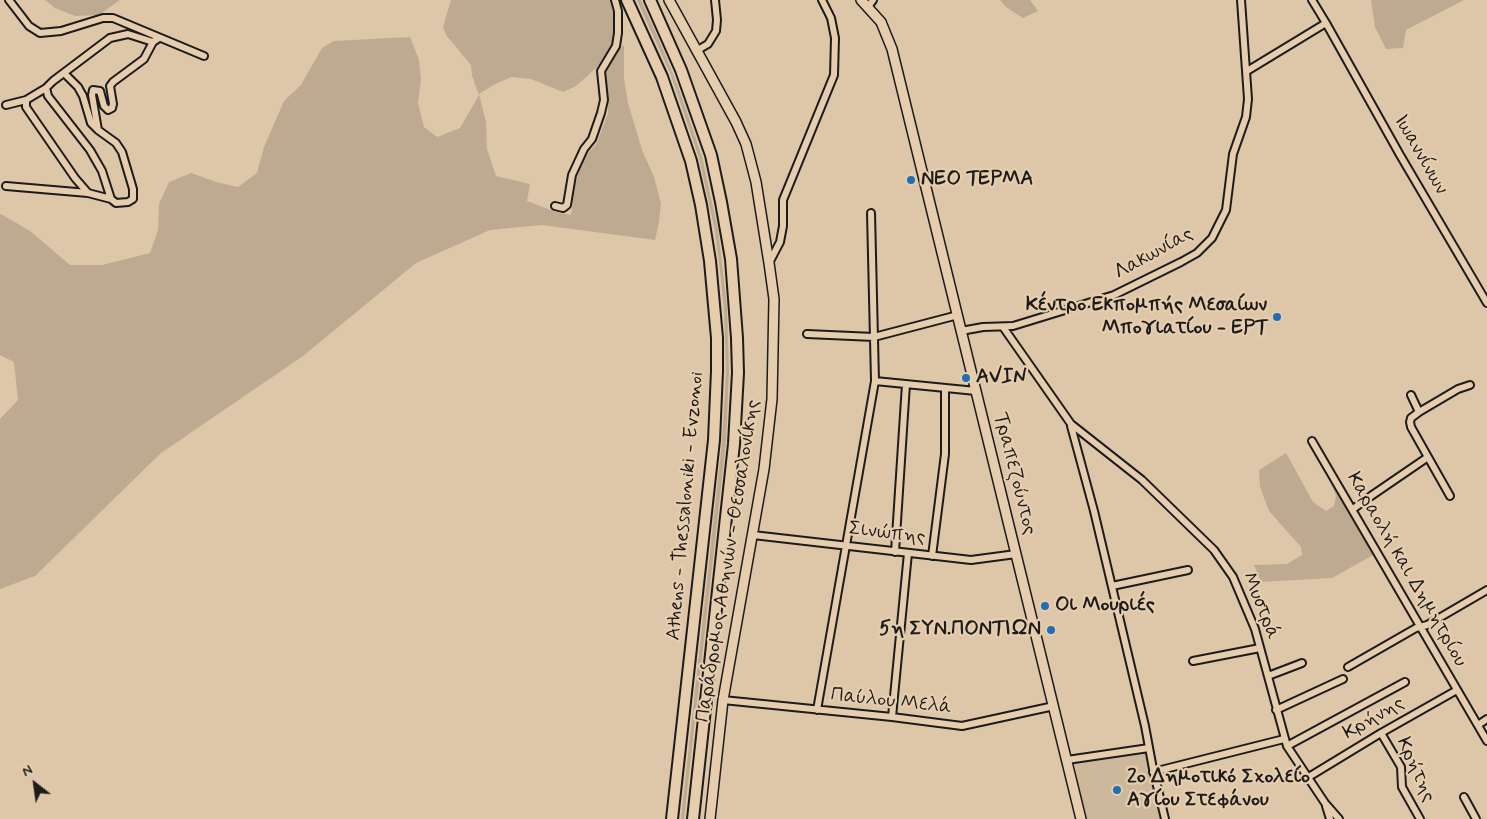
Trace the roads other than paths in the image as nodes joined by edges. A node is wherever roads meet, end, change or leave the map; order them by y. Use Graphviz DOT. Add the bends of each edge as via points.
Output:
graph roads {
  1 [pos="9,0"];
  2 [pos="615,0"];
  3 [pos="627,0"];
  4 [pos="650,0"];
  5 [pos="668,0"];
  6 [pos="715,0"];
  7 [pos="822,0"];
  8 [pos="860,0"];
  9 [pos="1241,0"];
  10 [pos="1312,0"];
  11 [pos="871,4"];
  12 [pos="1326,23"];
  13 [pos="156,40"];
  14 [pos="696,52"];
  15 [pos="204,56"];
  16 [pos="1247,70"];
  17 [pos="64,73"];
  18 [pos="46,88"];
  19 [pos="26,100"];
  20 [pos="6,105"];
  21 [pos="98,130"];
  22 [pos="6,186"];
  23 [pos="88,193"];
  24 [pos="111,199"];
  25 [pos="555,206"];
  26 [pos="871,213"];
  27 [pos="770,263"];
  28 [pos="1487,303"];
  29 [pos="958,315"];
  30 [pos="1003,327"];
  31 [pos="961,330"];
  32 [pos="807,334"];
  33 [pos="874,337"];
  34 [pos="875,381"];
  35 [pos="906,384"];
  36 [pos="1470,385"];
  37 [pos="945,388"];
  38 [pos="976,391"];
  39 [pos="1411,395"];
  40 [pos="1420,412"];
  41 [pos="1071,424"];
  42 [pos="1312,441"];
  43 [pos="1428,457"];
  44 [pos="1450,496"];
  45 [pos="1353,509"];
  46 [pos="753,535"];
  47 [pos="846,546"];
  48 [pos="895,552"];
  49 [pos="908,553"];
  50 [pos="1016,554"];
  51 [pos="932,556"];
  52 [pos="1188,570"];
  53 [pos="1112,586"];
  54 [pos="1487,590"];
  55 [pos="1420,627"];
  56 [pos="1260,648"];
  57 [pos="1193,661"];
  58 [pos="1302,663"];
  59 [pos="1348,666"];
  60 [pos="1268,676"];
  61 [pos="1343,679"];
  62 [pos="1405,682"];
  63 [pos="1457,690"];
  64 [pos="723,700"];
  65 [pos="1054,706"];
  66 [pos="817,710"];
  67 [pos="1276,710"];
  68 [pos="892,717"];
  69 [pos="1487,719"];
  70 [pos="1478,725"];
  71 [pos="1381,733"];
  72 [pos="1487,741"];
  73 [pos="1286,743"];
  74 [pos="1149,748"];
  75 [pos="1067,760"];
  76 [pos="1154,772"];
  77 [pos="1308,778"];
  78 [pos="1464,797"];
  79 [pos="1325,803"];
  80 [pos="1328,818"];
  81 [pos="672,819"];
  82 [pos="693,819"];
  83 [pos="710,819"];
  84 [pos="1082,819"];
  85 [pos="1165,819"];
  86 [pos="1339,819"];
  87 [pos="1420,819"];
  88 [pos="1476,819"];
  1 -- 13 [label="street" via="29,26 40,33 113,18"];
  2 -- 25 [label="street" via="618,33 616,46 601,71 604,100 601,113 592,139 572,175 566,205 563,208"];
  3 -- 81 [label="highway, Athens - Thessaloniki - Evzonoi" via="662,77 691,161 710,261 716,328 714,440"];
  4 -- 82 [label="highway, Athens - Thessaloniki - Evzonoi" via="684,76 711,155 731,259 736,323 738,373 734,444"];
  5 -- 14 [label="main road, Παράδρομος Αθηνών - Θεσσαλονίκης"];
  6 -- 14 [label="street" via="716,32 708,44"];
  7 -- 27 [label="street" via="831,18 835,38 834,75 783,200 784,226"];
  8 -- 11 [label="main road, Τραπεζούντος"];
  9 -- 16 [label="street, Λακωνίας"];
  10 -- 12 [label="street, Ιωαννίνων"];
  11 -- 29 [label="main road, Τραπεζούντος" via="892,49"];
  12 -- 16 [label="street"];
  12 -- 28 [label="street, Ιωαννίνων"];
  13 -- 15 [label="street"];
  13 -- 17 [label="street" via="117,35"];
  13 -- 21 [label="street" via="144,58 110,86 112,108 108,110 100,91 93,90"];
  14 -- 27 [label="main road, Παράδρομος Αθηνών - Θεσσαλονίκης" via="746,144"];
  16 -- 30 [label="street, Λακωνίας" via="1246,117 1233,154 1226,210 1212,238 1181,262 1114,295"];
  17 -- 18 [label="street"];
  17 -- 21 [label="street" via="78,87 91,123"];
  18 -- 19 [label="street"];
  18 -- 24 [label="street" via="48,96 102,170"];
  19 -- 20 [label="street"];
  19 -- 23 [label="street" via="26,106"];
  21 -- 24 [label="street" via="116,142 133,188 133,199 128,202 116,203"];
  22 -- 23 [label="street"];
  23 -- 24 [label="street"];
  26 -- 33 [label="street"];
  27 -- 46 [label="main road, Παράδρομος Αθηνών - Θεσσαλονίκης" via="774,304 772,399"];
  29 -- 31 [label="main road, Τραπεζούντος"];
  29 -- 33 [label="street"];
  30 -- 31 [label="street, Λακωνίας"];
  30 -- 41 [label="street"];
  31 -- 38 [label="main road, Τραπεζούντος"];
  32 -- 33 [label="street"];
  33 -- 34 [label="street"];
  34 -- 35 [label="street"];
  34 -- 47 [label="street"];
  35 -- 37 [label="street"];
  35 -- 48 [label="street"];
  36 -- 40 [label="street"];
  37 -- 38 [label="street"];
  37 -- 51 [label="street" via="945,454"];
  38 -- 50 [label="main road, Τραπεζούντος"];
  39 -- 40 [label="street"];
  40 -- 43 [label="street" via="1410,422"];
  41 -- 53 [label="street"];
  41 -- 56 [label="street, Μυστρά" via="1142,480 1214,550 1239,588"];
  42 -- 45 [label="street, Καραολή και Δημητρίου"];
  43 -- 44 [label="street"];
  43 -- 45 [label="street"];
  45 -- 55 [label="street, Καραολή και Δημητρίου"];
  46 -- 47 [label="street, Σινώπης"];
  46 -- 64 [label="main road, Παράδρομος Αθηνών - Θεσσαλονίκης"];
  47 -- 48 [label="street, Σινώπης"];
  47 -- 66 [label="street"];
  48 -- 49 [label="street, Σινώπης"];
  49 -- 51 [label="street, Σινώπης"];
  49 -- 68 [label="street"];
  50 -- 51 [label="street, Σινώπης" via="971,560"];
  50 -- 65 [label="main road, Τραπεζούντος"];
  52 -- 53 [label="street"];
  53 -- 74 [label="street"];
  54 -- 55 [label="street"];
  55 -- 59 [label="street"];
  55 -- 63 [label="street, Καραολή και Δημητρίου"];
  56 -- 57 [label="street"];
  56 -- 60 [label="street, Μυστρά"];
  58 -- 60 [label="street"];
  60 -- 67 [label="street, Μυστρά"];
  61 -- 67 [label="street"];
  62 -- 73 [label="street"];
  63 -- 70 [label="street, Καραολή και Δημητρίου"];
  63 -- 71 [label="street, Κρήνης"];
  64 -- 66 [label="street, Παύλου Μελά"];
  64 -- 83 [label="main road, Παράδρομος Αθηνών - Θεσσαλονίκης"];
  65 -- 68 [label="street, Παύλου Μελά" via="962,726"];
  65 -- 75 [label="main road, Τραπεζούντος"];
  66 -- 68 [label="street, Παύλου Μελά"];
  67 -- 73 [label="street, Μυστρά"];
  69 -- 70 [label="street"];
  70 -- 72 [label="street, Καραολή και Δημητρίου"];
  71 -- 77 [label="street, Κρήνης"];
  71 -- 87 [label="street, Κρήτης" via="1400,767 1402,787"];
  73 -- 76 [label="street"];
  73 -- 77 [label="street, Μυστρά"];
  74 -- 75 [label="street"];
  74 -- 76 [label="street"];
  75 -- 84 [label="main road, Τραπεζούντος"];
  76 -- 85 [label="street"];
  77 -- 79 [label="street, Μυστρά"];
  78 -- 88 [label="street"];
  79 -- 80 [label="street"];
  79 -- 86 [label="street, Μυστρά"];
}
